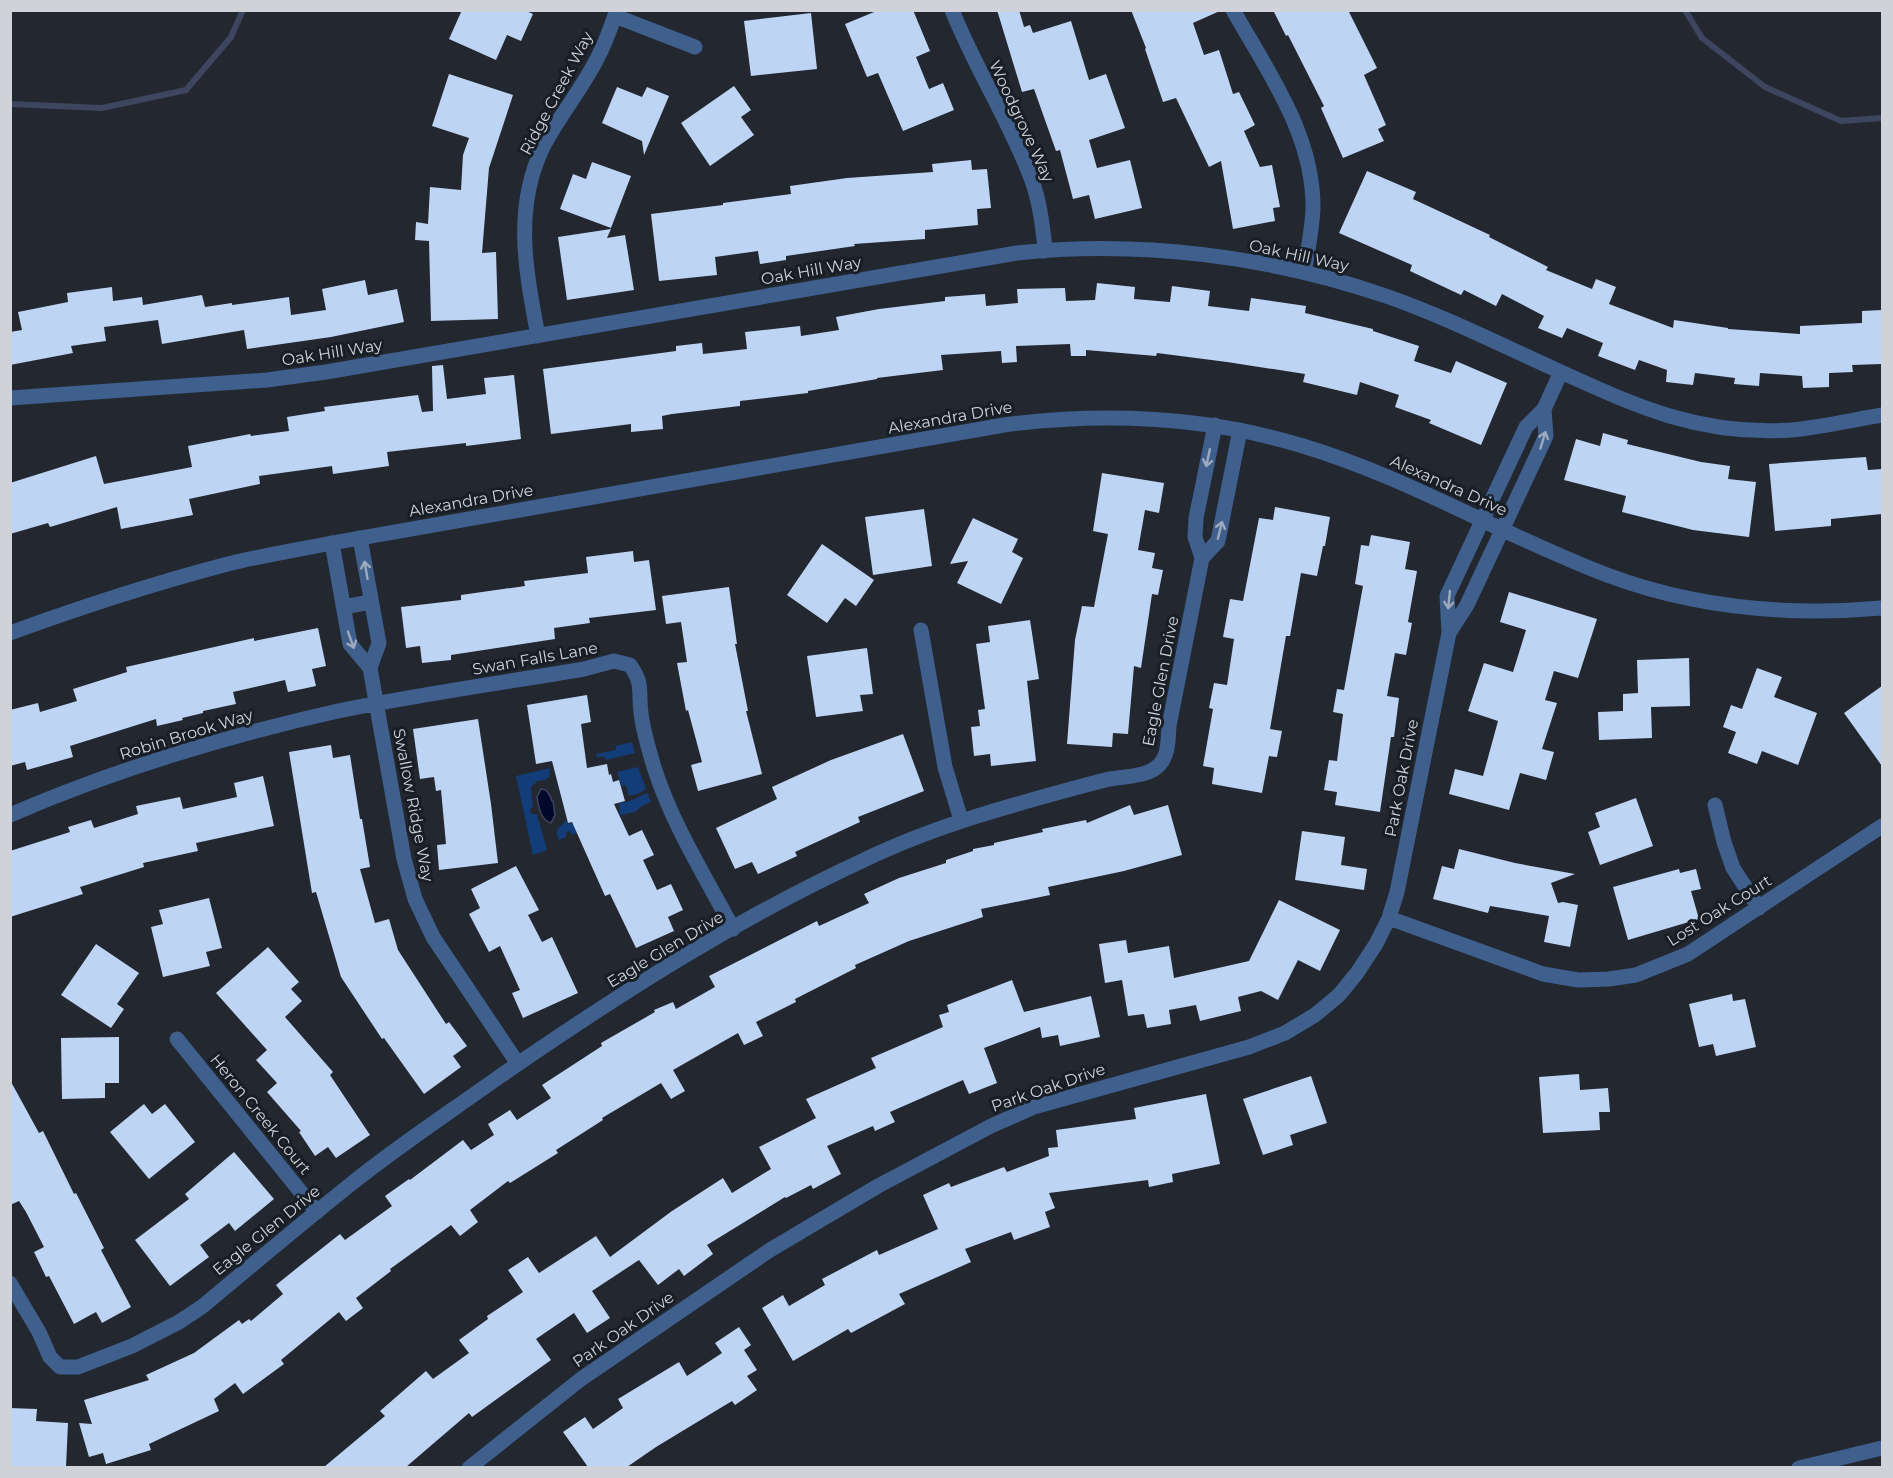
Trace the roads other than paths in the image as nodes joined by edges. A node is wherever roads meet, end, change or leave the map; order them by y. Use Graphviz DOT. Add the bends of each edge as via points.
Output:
graph roads {
  1 [pos="952,10"];
  2 [pos="1233,10"];
  3 [pos="616,14"];
  4 [pos="695,46"];
  5 [pos="1045,251"];
  6 [pos="1304,272"];
  7 [pos="537,336"];
  8 [pos="1561,372"];
  9 [pos="10,398"];
  10 [pos="1544,409"];
  11 [pos="1882,416"];
  12 [pos="1215,425"];
  13 [pos="1240,430"];
  14 [pos="1510,460"];
  15 [pos="1531,469"];
  16 [pos="1201,491"];
  17 [pos="1227,496"];
  18 [pos="1482,520"];
  19 [pos="1503,529"];
  20 [pos="360,538"];
  21 [pos="332,543"];
  22 [pos="1202,558"];
  23 [pos="1459,570"];
  24 [pos="1479,579"];
  25 [pos="371,602"];
  26 [pos="343,607"];
  27 [pos="1882,608"];
  28 [pos="921,630"];
  29 [pos="10,633"];
  30 [pos="1449,633"];
  31 [pos="370,668"];
  32 [pos="377,705"];
  33 [pos="1715,806"];
  34 [pos="10,815"];
  35 [pos="961,820"];
  36 [pos="1882,826"];
  37 [pos="1759,908"];
  38 [pos="1389,918"];
  39 [pos="733,929"];
  40 [pos="177,1039"];
  41 [pos="518,1064"];
  42 [pos="317,1212"];
  43 [pos="10,1283"];
  44 [pos="1882,1448"];
  45 [pos="469,1467"];
  46 [pos="1799,1467"];
  1 -- 5 [label="street, Woodgrove Way" via="1031,179 1039,204"];
  2 -- 6 [label="street" via="1280,93 1302,142 1313,208"];
  3 -- 4 [label="street"];
  3 -- 7 [label="street, Ridge Creek Way" via="598,58 542,149 527,198 525,265"];
  5 -- 6 [label="street, Oak Hill Way" via="1176,252"];
  5 -- 7 [label="street, Oak Hill Way"];
  6 -- 8 [label="street, Oak Hill Way" via="1416,307"];
  7 -- 9 [label="street, Oak Hill Way" via="279,378"];
  8 -- 10 [label="street"];
  8 -- 11 [label="street, Oak Hill Way" via="1655,412 1704,425 1792,430"];
  10 -- 14 [label="street" via="1526,427"];
  15 -- 10 [label="street, one-way" via="1546,436"];
  12 -- 13 [label="street, Alexandra Drive"];
  12 -- 16 [label="street, Eagle Glen Drive, one-way"];
  12 -- 20 [label="street, Alexandra Drive" via="1108,417 1004,425"];
  13 -- 17 [label="street, Eagle Glen Drive"];
  13 -- 18 [label="street, Alexandra Drive" via="1338,457"];
  14 -- 15 [label="street"];
  14 -- 18 [label="street"];
  15 -- 19 [label="street"];
  16 -- 17 [label="street"];
  16 -- 22 [label="street, Eagle Glen Drive" via="1195,537"];
  22 -- 17 [label="street, Eagle Glen Drive, one-way" via="1218,541"];
  18 -- 19 [label="street, Alexandra Drive"];
  18 -- 23 [label="street, Park Oak Drive"];
  19 -- 24 [label="street, Park Oak Drive"];
  19 -- 27 [label="street, Alexandra Drive" via="1608,576 1693,599 1802,612"];
  20 -- 21 [label="street, Alexandra Drive"];
  25 -- 20 [label="street, Swallow Ridge Way, one-way"];
  21 -- 26 [label="street, Swallow Ridge Way"];
  21 -- 29 [label="street, Alexandra Drive" via="226,564"];
  22 -- 35 [label="street, Eagle Glen Drive" via="1167,752 1160,765 1144,774 1118,777"];
  23 -- 24 [label="street"];
  23 -- 30 [label="street, Park Oak Drive, one-way" via="1447,596"];
  24 -- 30 [label="street, Park Oak Drive"];
  25 -- 26 [label="street"];
  25 -- 31 [label="street, Swallow Ridge Way" via="379,643"];
  26 -- 31 [label="street, Swallow Ridge Way, one-way" via="350,644"];
  28 -- 35 [label="street" via="945,767"];
  30 -- 38 [label="street, Park Oak Drive"];
  31 -- 32 [label="street, Swallow Ridge Way"];
  32 -- 34 [label="street, Robin Brook Way" via="296,721 191,749 130,768"];
  32 -- 39 [label="street, Swan Falls Lane" via="614,662 630,665 639,679 646,739 662,790"];
  32 -- 41 [label="street, Swallow Ridge Way" via="404,859 415,899 433,937"];
  33 -- 37 [label="street" via="1733,868"];
  35 -- 39 [label="street, Eagle Glen Drive" via="859,861"];
  36 -- 37 [label="street, Lost Oak Court"];
  37 -- 38 [label="street, Lost Oak Court" via="1688,954 1636,975 1578,980 1543,974"];
  38 -- 45 [label="street, Park Oak Drive" via="1357,973 1315,1016 1286,1033 1249,1047 1034,1107 888,1180 770,1250 581,1379"];
  39 -- 41 [label="street, Eagle Glen Drive" via="626,992"];
  40 -- 42 [label="street, Heron Creek Court"];
  41 -- 42 [label="street, Eagle Glen Drive"];
  42 -- 43 [label="street, Eagle Glen Drive" via="179,1322 78,1367 60,1367 50,1357"];
  44 -- 46 [label="street"];
}
